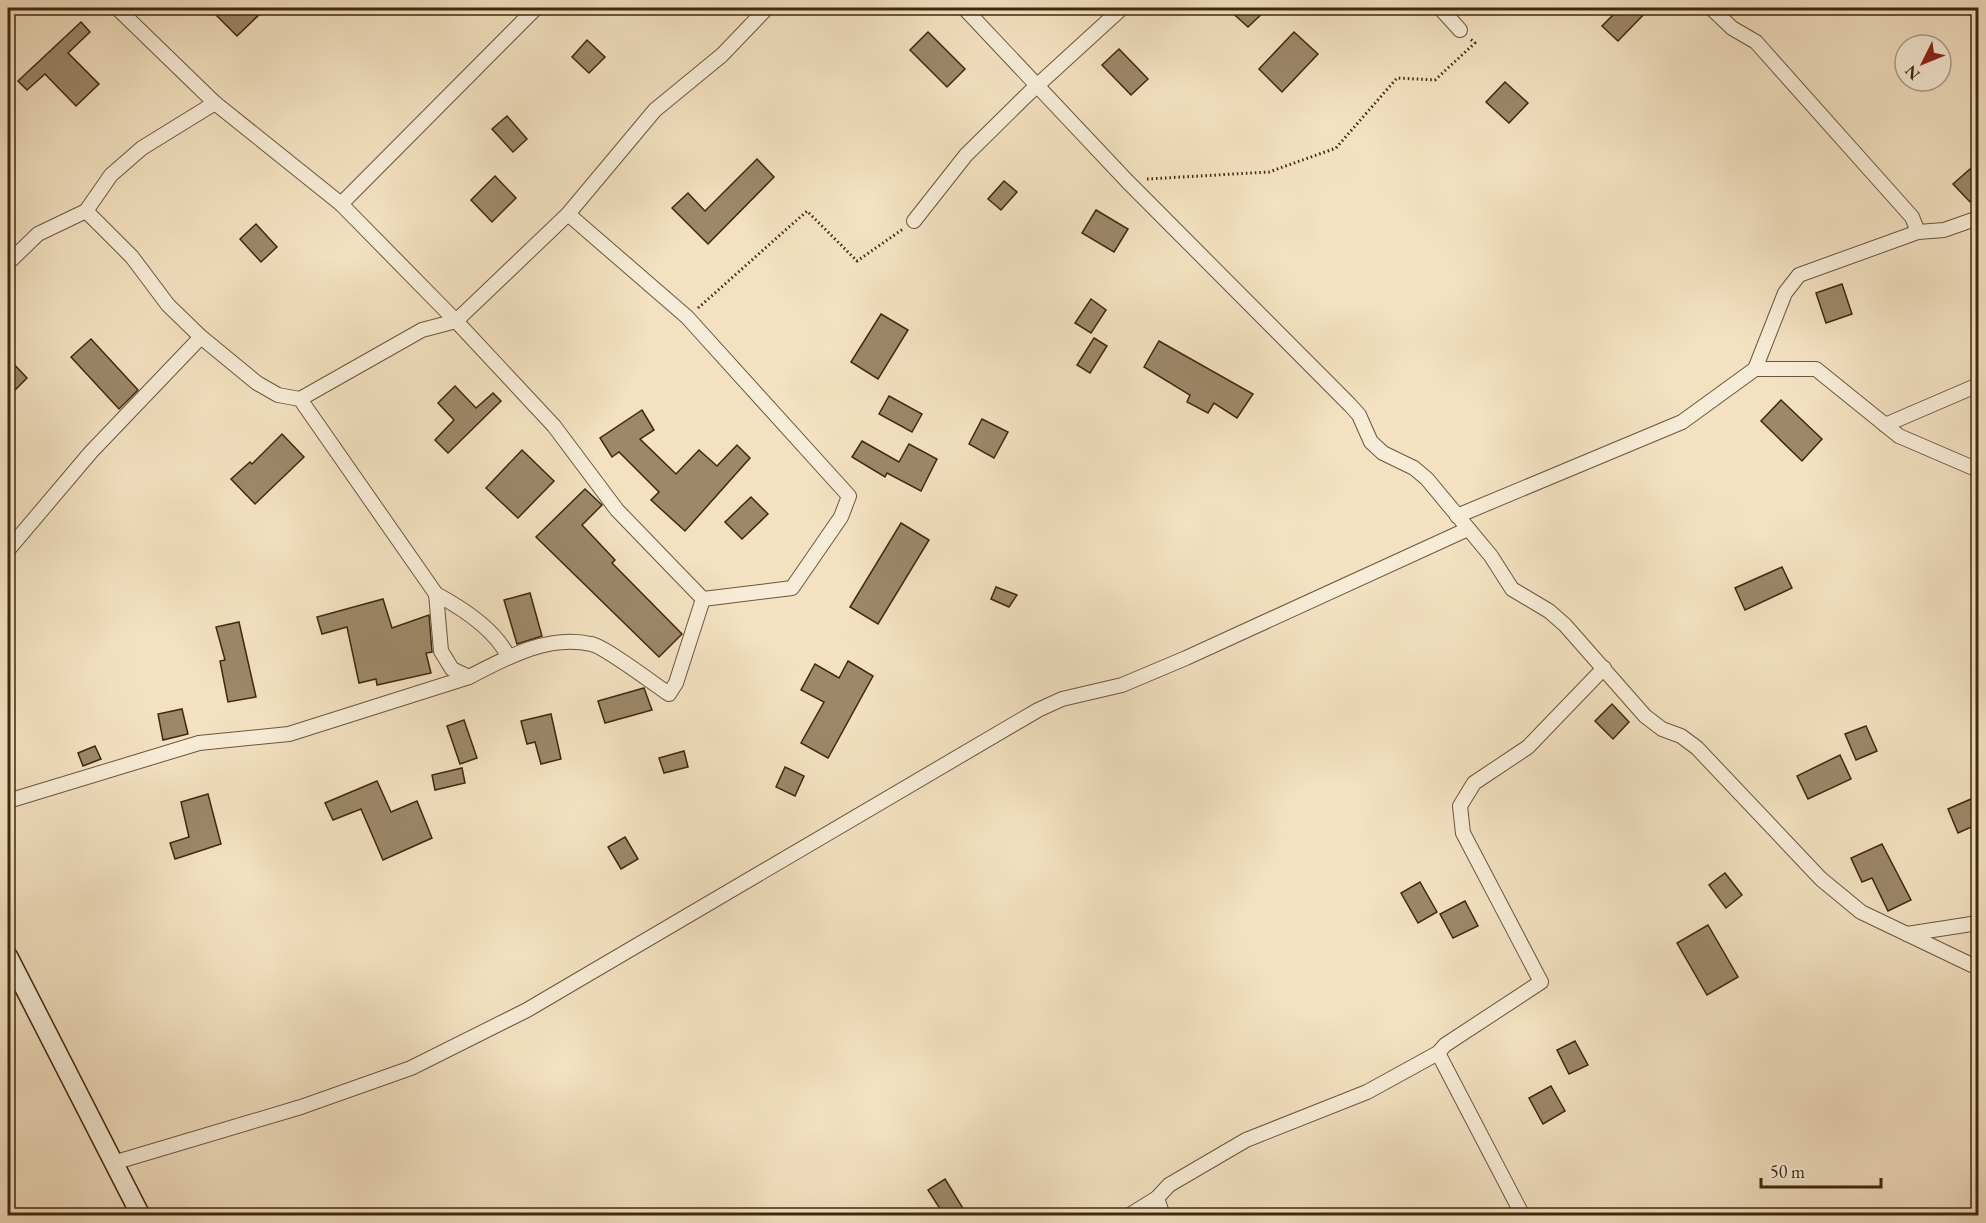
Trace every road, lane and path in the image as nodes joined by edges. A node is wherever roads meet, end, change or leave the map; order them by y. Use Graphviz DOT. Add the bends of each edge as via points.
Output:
graph roads {
  1 [pos="117,8"];
  2 [pos="536,8"];
  3 [pos="767,8"];
  4 [pos="964,8"];
  5 [pos="1122,8"];
  6 [pos="1440,8"];
  7 [pos="1712,8"];
  8 [pos="1963,8"];
  9 [pos="1978,21"];
  10 [pos="1460,30"];
  11 [pos="1038,86"];
  12 [pos="215,103"];
  13 [pos="1127,181"];
  14 [pos="341,204"];
  15 [pos="86,211"];
  16 [pos="568,214"];
  17 [pos="1978,218"];
  18 [pos="914,221"];
  19 [pos="1918,232"];
  20 [pos="8,263"];
  21 [pos="687,317"];
  22 [pos="456,321"];
  23 [pos="201,337"];
  24 [pos="1755,369"];
  25 [pos="1978,385"];
  26 [pos="300,399"];
  27 [pos="1885,426"];
  28 [pos="1978,471"];
  29 [pos="1457,516"];
  30 [pos="1467,528"];
  31 [pos="8,550"];
  32 [pos="436,594"];
  33 [pos="703,600"];
  34 [pos="508,656"];
  35 [pos="1604,668"];
  36 [pos="469,677"];
  37 [pos="8,801"];
  38 [pos="1978,923"];
  39 [pos="1907,934"];
  40 [pos="8,956"];
  41 [pos="1978,968"];
  42 [pos="1438,1053"];
  43 [pos="113,1163"];
  44 [pos="1158,1198"];
  45 [pos="141,1215"];
  46 [pos="1128,1215"];
  47 [pos="1163,1215"];
  48 [pos="1523,1215"];
  1 -- 12 [label="street"];
  2 -- 14 [label="street"];
  3 -- 16 [label="street" via="722,55 655,110"];
  4 -- 11 [label="street"];
  5 -- 11 [label="street"];
  6 -- 10 [label="street"];
  7 -- 19 [label="street" via="1732,28 1756,42 1912,217"];
  8 -- 9 [label="path"];
  10 -- 13 [label="path" via="1475,43 1435,80 1396,78 1336,148 1269,172"];
  11 -- 13 [label="street"];
  11 -- 18 [label="street" via="966,155"];
  12 -- 14 [label="street"];
  12 -- 15 [label="street" via="142,148 111,175"];
  13 -- 29 [label="street" via="1350,405 1371,442 1383,453 1414,468"];
  14 -- 22 [label="street"];
  15 -- 20 [label="street" via="38,234"];
  15 -- 23 [label="street"];
  16 -- 21 [label="street"];
  16 -- 22 [label="street"];
  17 -- 19 [label="street" via="1944,230"];
  18 -- 21 [label="path" via="857,261 807,211"];
  19 -- 24 [label="street" via="1799,275 1785,293"];
  21 -- 33 [label="street" via="849,496 841,518 792,588"];
  22 -- 26 [label="street" via="422,330"];
  22 -- 33 [label="street" via="554,426 617,510"];
  23 -- 26 [label="street" via="257,383 278,395"];
  23 -- 31 [label="street" via="91,452"];
  24 -- 27 [label="street" via="1816,369"];
  24 -- 29 [label="street" via="1682,422"];
  25 -- 27 [label="street"];
  26 -- 32 [label="street"];
  27 -- 28 [label="street"];
  29 -- 30 [label="street"];
  30 -- 35 [label="street" via="1512,589 1549,611"];
  30 -- 43 [label="street" via="1186,658 1122,685 1062,699 1038,710 527,1010 411,1068 301,1107"];
  32 -- 34 [label="street" via="455,604 501,643"];
  32 -- 36 [label="street" via="441,651 452,669"];
  33 -- 34 [label="street" via="669,694 593,644 552,642"];
  34 -- 36 [label="street"];
  35 -- 39 [label="street" via="1645,716 1697,748 1821,879 1862,912"];
  35 -- 42 [label="street" via="1528,747 1474,783 1460,806 1463,833 1541,982"];
  36 -- 37 [label="street" via="289,734 199,743"];
  38 -- 39 [label="street"];
  39 -- 41 [label="street"];
  40 -- 43 [label="street"];
  42 -- 44 [label="street" via="1367,1092 1246,1140 1169,1185"];
  42 -- 48 [label="street"];
  43 -- 45 [label="street"];
  44 -- 46 [label="street"];
  44 -- 47 [label="street"];
}
